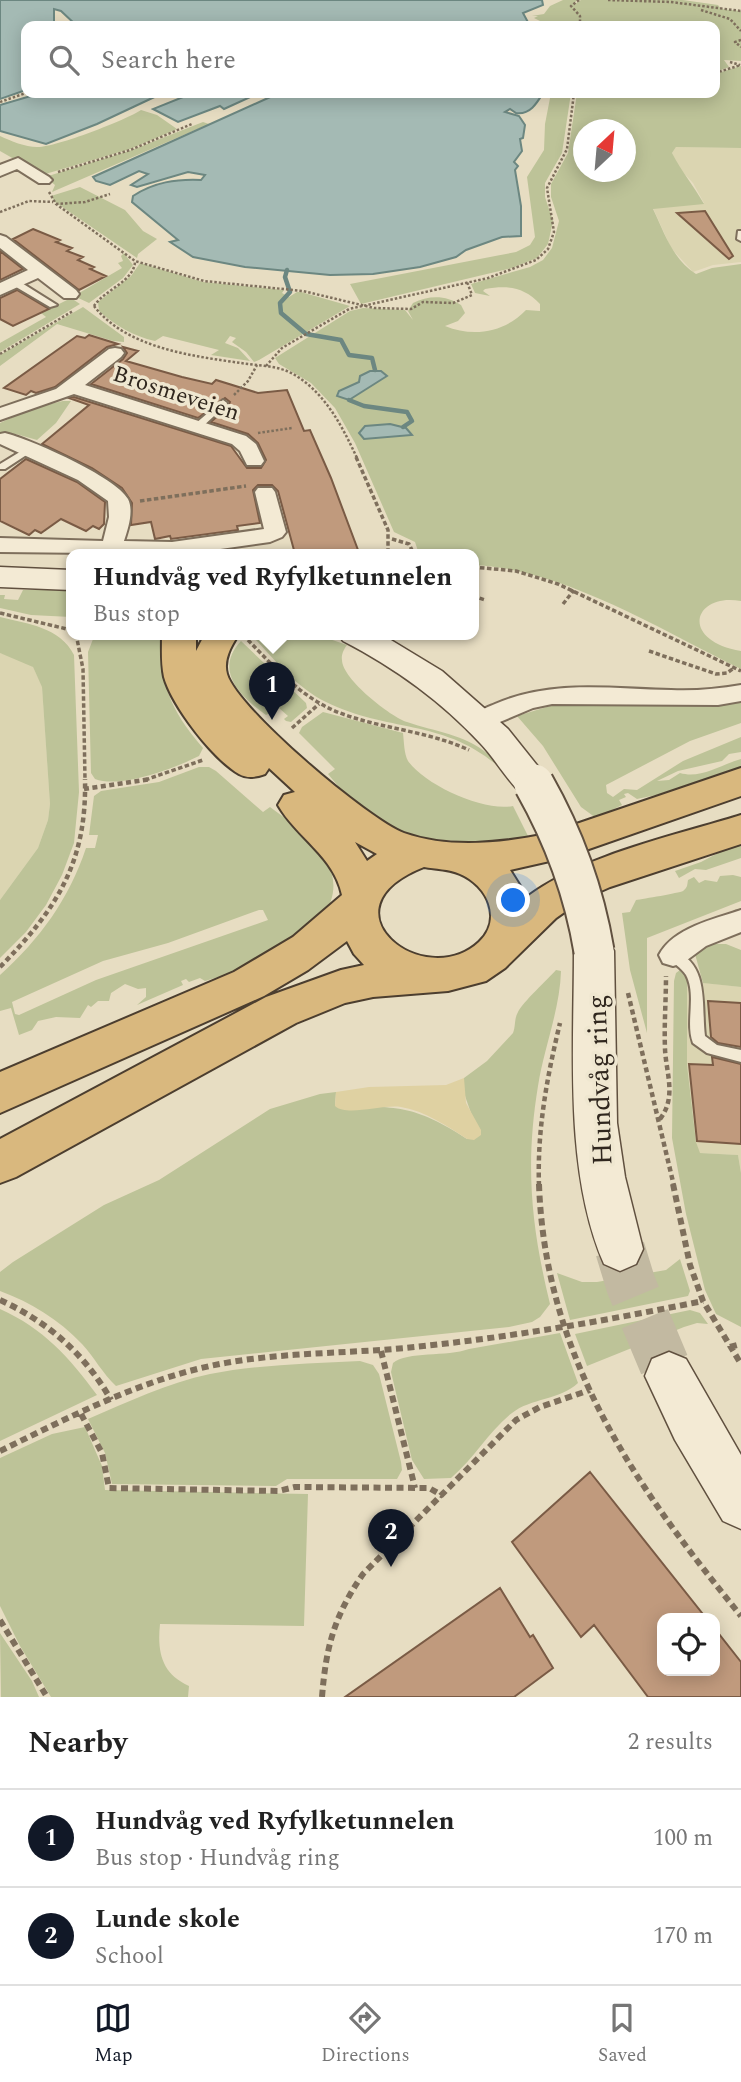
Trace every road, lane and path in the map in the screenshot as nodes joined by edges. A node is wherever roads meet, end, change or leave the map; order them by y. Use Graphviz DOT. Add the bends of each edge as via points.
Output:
graph roads {
  1 [pos="579,0"];
  2 [pos="608,0"];
  3 [pos="698,7"];
  4 [pos="741,11"];
  5 [pos="580,21"];
  6 [pos="741,31"];
  7 [pos="741,40"];
  8 [pos="741,47"];
  9 [pos="730,62"];
  10 [pos="741,65"];
  11 [pos="720,71"];
  12 [pos="21,95"];
  13 [pos="573,98"];
  14 [pos="0,102"];
  15 [pos="192,124"];
  16 [pos="0,171"];
  17 [pos="42,178"];
  18 [pos="110,194"];
  19 [pos="54,203"];
  20 [pos="0,212"];
  21 [pos="741,233"];
  22 [pos="741,239"];
  23 [pos="0,240"];
  24 [pos="135,261"];
  25 [pos="39,271"];
  26 [pos="467,282"];
  27 [pos="7,286"];
  28 [pos="74,301"];
  29 [pos="53,305"];
  30 [pos="87,305"];
  31 [pos="94,306"];
  32 [pos="361,306"];
  33 [pos="115,353"];
  34 [pos="0,354"];
  35 [pos="257,365"];
  36 [pos="266,366"];
  37 [pos="73,387"];
  38 [pos="223,403"];
  39 [pos="0,414"];
  40 [pos="198,426"];
  41 [pos="5,439"];
  42 [pos="28,450"];
  43 [pos="254,461"];
  44 [pos="2,467"];
  45 [pos="265,492"];
  46 [pos="119,505"];
  47 [pos="392,539"];
  48 [pos="0,545"];
  49 [pos="112,548"];
  50 [pos="389,549"];
  51 [pos="412,549"];
  52 [pos="479,568"];
  53 [pos="0,578"];
  54 [pos="66,580"];
  55 [pos="574,590"];
  56 [pos="479,598"];
  57 [pos="485,600"];
  58 [pos="563,604"];
  59 [pos="0,613"];
  60 [pos="66,629"];
  61 [pos="77,640"];
  62 [pos="179,640"];
  63 [pos="226,640"];
  64 [pos="239,640"];
  65 [pos="366,640"];
  66 [pos="649,651"];
  67 [pos="734,668"];
  68 [pos="741,671"];
  69 [pos="741,693"];
  70 [pos="319,704"];
  71 [pos="481,721"];
  72 [pos="292,728"];
  73 [pos="477,756"];
  74 [pos="203,760"];
  75 [pos="741,782"];
  76 [pos="84,789"];
  77 [pos="741,829"];
  78 [pos="419,853"];
  79 [pos="463,858"];
  80 [pos="360,898"];
  81 [pos="741,921"];
  82 [pos="497,951"];
  83 [pos="673,955"];
  84 [pos="0,967"];
  85 [pos="434,975"];
  86 [pos="626,987"];
  87 [pos="562,1012"];
  88 [pos="741,1056"];
  89 [pos="0,1093"];
  90 [pos="660,1119"];
  91 [pos="0,1162"];
  92 [pos="620,1250"];
  93 [pos="0,1300"];
  94 [pos="703,1301"];
  95 [pos="565,1329"];
  96 [pos="741,1344"];
  97 [pos="730,1347"];
  98 [pos="381,1351"];
  99 [pos="741,1364"];
  100 [pos="669,1376"];
  101 [pos="590,1390"];
  102 [pos="111,1401"];
  103 [pos="81,1414"];
  104 [pos="0,1451"];
  105 [pos="415,1488"];
  106 [pos="443,1496"];
  107 [pos="741,1503"];
  108 [pos="741,1616"];
  109 [pos="0,1620"];
  110 [pos="47,1697"];
  111 [pos="322,1697"];
  1 -- 5 [label="path" via="571,6"];
  2 -- 3 [label="path"];
  3 -- 4 [label="path"];
  3 -- 6 [label="path" via="730,19"];
  7 -- 8 [label="path" via="735,42"];
  9 -- 10 [label="path"];
  10 -- 11 [label="path"];
  12 -- 14 [label="path"];
  13 -- 26 [label="path" via="566,149 547,188 556,220 549,248 526,266"];
  15 -- 17 [label="path" via="131,150"];
  16 -- 17 [label="street" via="18,163"];
  17 -- 19 [label="path" via="53,187 48,193"];
  18 -- 19 [label="path" via="85,202"];
  19 -- 20 [label="path" via="29,201"];
  19 -- 24 [label="path"];
  21 -- 22 [label="lane"];
  23 -- 25 [label="street"];
  24 -- 31 [label="path" via="132,273"];
  24 -- 32 [label="path" via="204,281 296,290"];
  25 -- 27 [label="street"];
  25 -- 28 [label="street"];
  26 -- 32 [label="path"];
  26 -- 32 [label="path" via="471,297 453,303 423,302 411,309"];
  27 -- 29 [label="lane"];
  28 -- 34 [label="path"];
  30 -- 31 [label="path"];
  31 -- 35 [label="path" via="134,338"];
  32 -- 36 [label="path" via="340,313 278,351"];
  33 -- 37 [label="street, Brosmeveien"];
  35 -- 36 [label="path"];
  35 -- 38 [label="path" via="248,381"];
  36 -- 47 [label="path" via="299,377 332,412"];
  37 -- 39 [label="street, Brosmeveien"];
  37 -- 40 [label="street, Brosmeveien"];
  38 -- 40 [label="lane"];
  40 -- 43 [label="street, Brosmeveien" via="244,443"];
  41 -- 42 [label="street"];
  42 -- 44 [label="lane"];
  42 -- 46 [label="street" via="108,488"];
  43 -- 46 [label="path" via="260,484"];
  45 -- 49 [label="street" via="275,526 271,535 186,548"];
  46 -- 49 [label="street"];
  47 -- 50 [label="path"];
  47 -- 51 [label="path"];
  48 -- 49 [label="street"];
  52 -- 55 [label="path" via="516,571"];
  53 -- 54 [label="main road"];
  55 -- 58 [label="path"];
  55 -- 67 [label="path"];
  56 -- 57 [label="path"];
  59 -- 60 [label="path"];
  61 -- 76 [label="path" via="83,668"];
  62 -- 80 [label="highway" via="178,666 191,704 337,844 355,873"];
  63 -- 78 [label="highway" via="212,650 210,673 224,701 356,824 387,843"];
  64 -- 70 [label="path"];
  65 -- 71 [label="main road" via="430,679"];
  66 -- 67 [label="path" via="716,674"];
  67 -- 68 [label="path"];
  69 -- 71 [label="street" via="685,699 552,696 521,703"];
  70 -- 72 [label="path"];
  70 -- 73 [label="path" via="355,718 437,737"];
  71 -- 92 [label="main road, Hundvåg ring, bridge" via="534,784 561,832 577,874 594,951 596,1123"];
  74 -- 76 [label="path" via="147,780"];
  75 -- 79 [label="highway" via="549,848"];
  76 -- 84 [label="path" via="85,828 67,881 41,923"];
  77 -- 82 [label="highway" via="569,888"];
  78 -- 79 [label="highway"];
  78 -- 80 [label="highway" via="384,866 370,878"];
  79 -- 82 [label="highway" via="480,866 505,890 511,921"];
  80 -- 85 [label="highway" via="358,921 376,952 412,972"];
  80 -- 89 [label="highway" via="335,930 260,978"];
  81 -- 83 [label="street" via="696,937"];
  82 -- 85 [label="highway" via="470,969"];
  83 -- 88 [label="lane" via="690,966 695,976 698,1039 716,1051"];
  83 -- 90 [label="path" via="666,977 667,1107"];
  85 -- 91 [label="highway" via="373,980 313,996"];
  86 -- 90 [label="path"];
  87 -- 95 [label="path" via="545,1092 538,1159 543,1241"];
  90 -- 94 [label="path" via="685,1245"];
  93 -- 102 [label="path" via="52,1329 90,1368"];
  94 -- 95 [label="path"];
  94 -- 97 [label="path"];
  95 -- 98 [label="path"];
  95 -- 101 [label="path"];
  96 -- 97 [label="path"];
  97 -- 99 [label="path"];
  98 -- 102 [label="path" via="213,1365"];
  98 -- 105 [label="path"];
  100 -- 107 [label="main road"];
  101 -- 106 [label="path" via="536,1408 516,1420"];
  101 -- 108 [label="path" via="628,1466"];
  102 -- 103 [label="path"];
  103 -- 104 [label="path"];
  103 -- 105 [label="path" via="102,1453 109,1488"];
  105 -- 106 [label="path" via="433,1489"];
  106 -- 111 [label="path" via="354,1583 327,1649"];
  109 -- 110 [label="path"];
}
